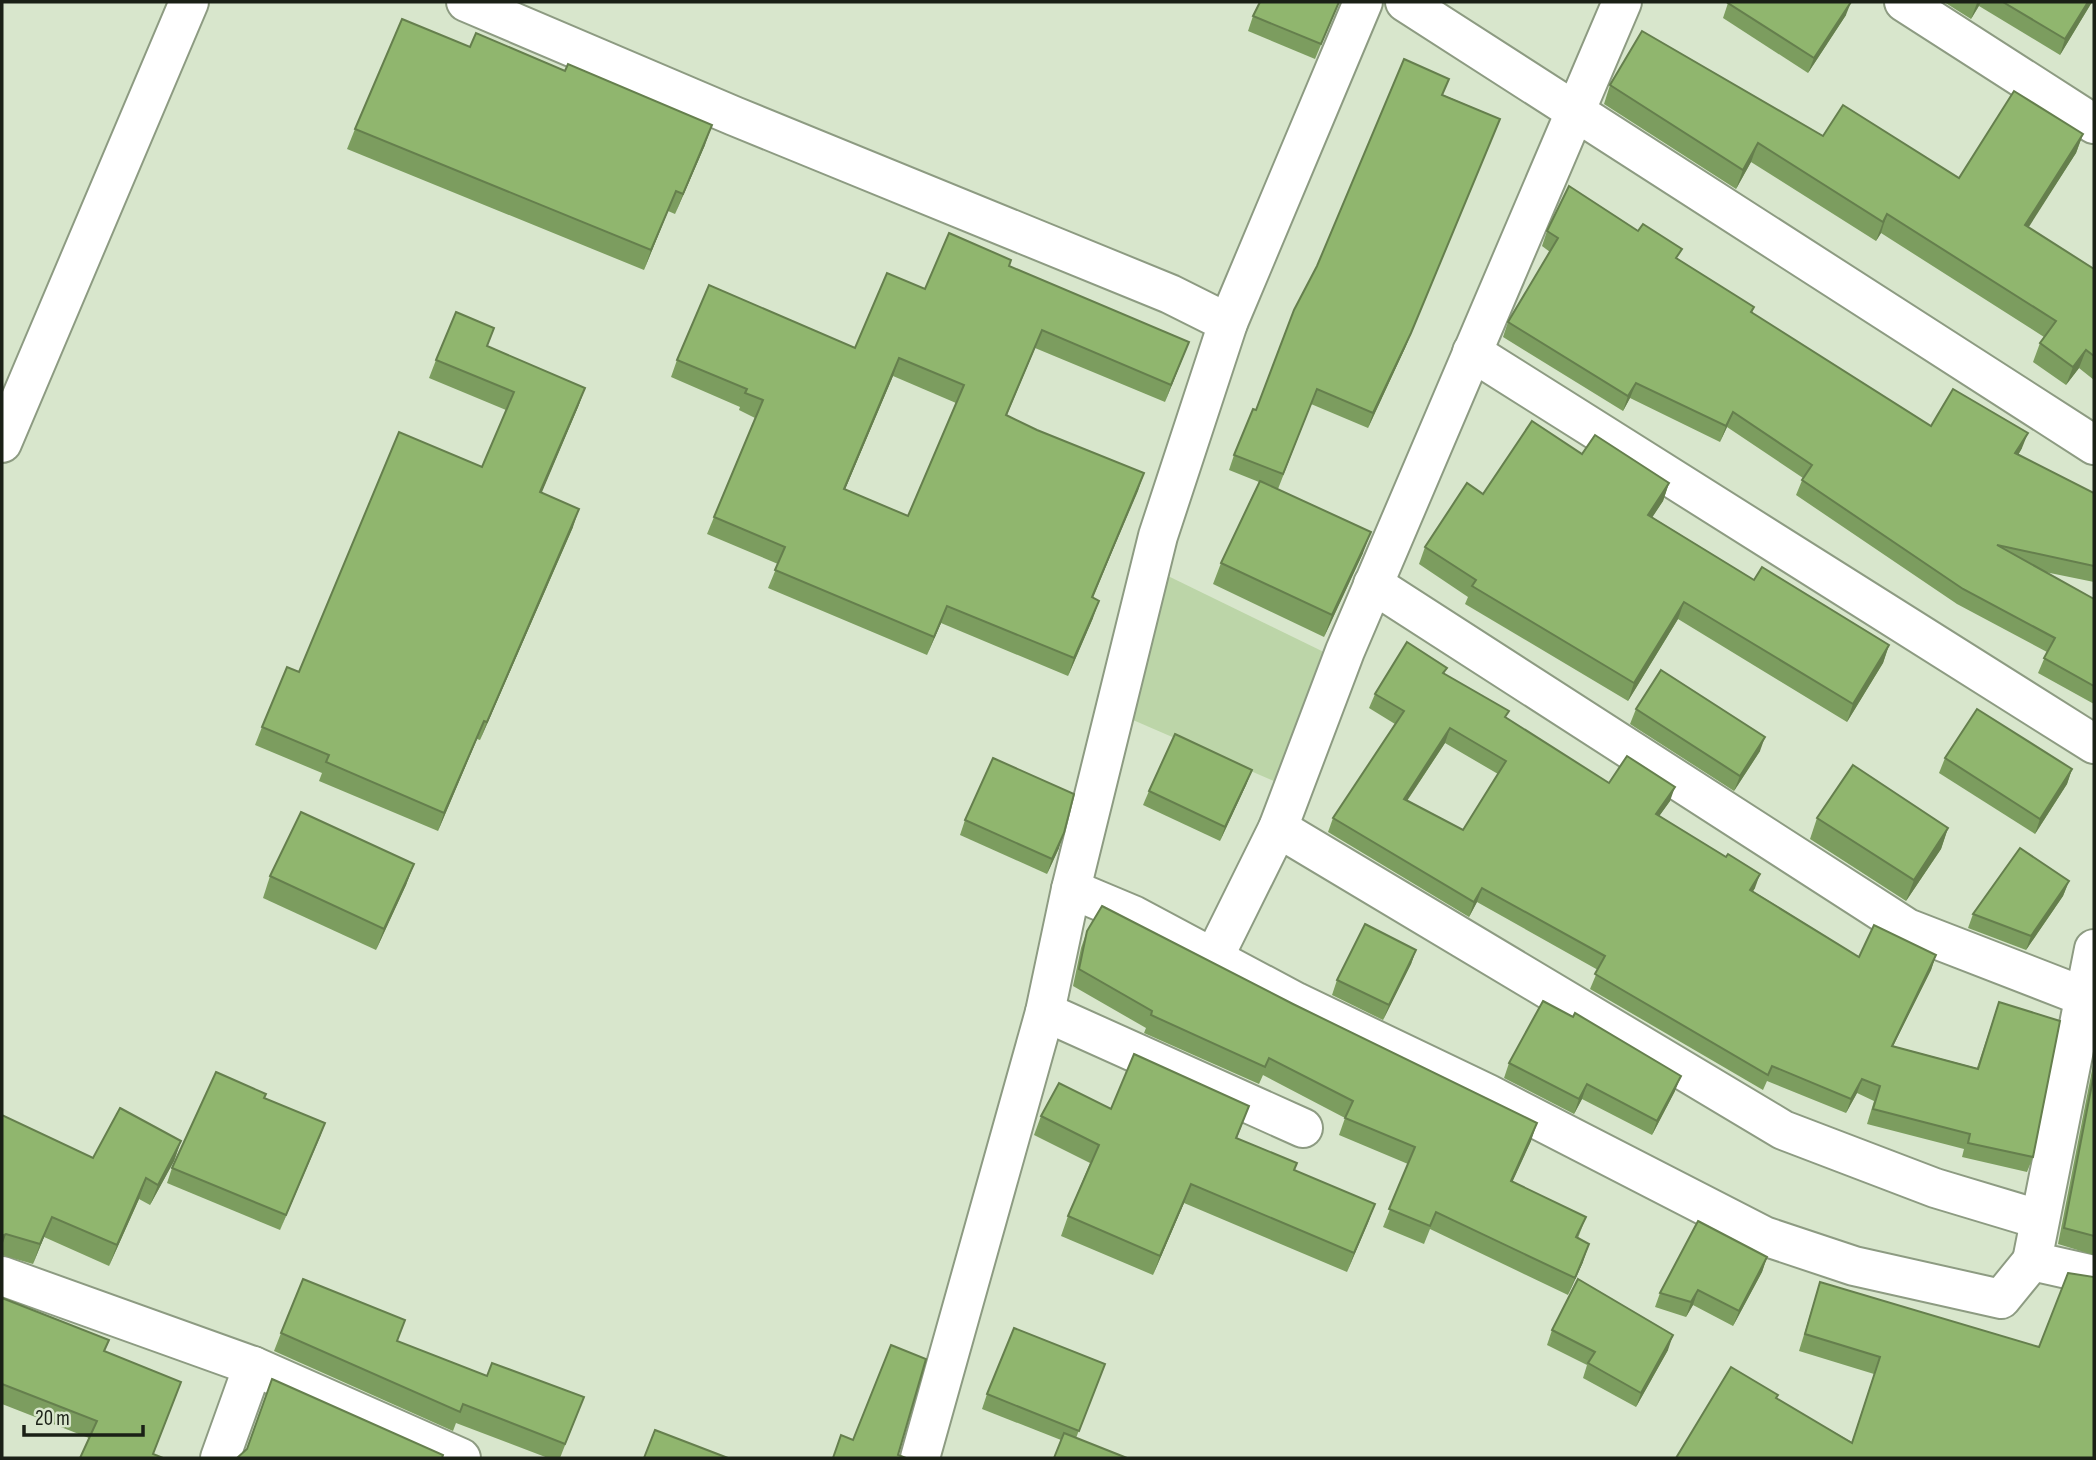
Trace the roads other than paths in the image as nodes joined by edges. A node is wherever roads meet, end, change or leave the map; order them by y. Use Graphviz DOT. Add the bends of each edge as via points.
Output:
graph roads {
  1 [pos="189,2"];
  2 [pos="466,2"];
  3 [pos="1363,2"];
  4 [pos="1405,2"];
  5 [pos="1622,2"];
  6 [pos="1903,2"];
  7 [pos="1575,111"];
  8 [pos="2094,124"];
  9 [pos="1228,323"];
  10 [pos="1472,352"];
  11 [pos="2,443"];
  12 [pos="2094,446"];
  13 [pos="1373,584"];
  14 [pos="2094,744"];
  15 [pos="1278,828"];
  16 [pos="1071,889"];
  17 [pos="2094,949"];
  18 [pos="1214,957"];
  19 [pos="2085,997"];
  20 [pos="1045,1012"];
  21 [pos="1303,1128"];
  22 [pos="2038,1219"];
  23 [pos="2032,1261"];
  24 [pos="2094,1275"];
  25 [pos="2,1276"];
  26 [pos="253,1366"];
  27 [pos="220,1458"];
  28 [pos="461,1458"];
  29 [pos="920,1458"];
  1 -- 11 [label="street"];
  2 -- 9 [label="street" via="1170,294"];
  3 -- 9 [label="street"];
  4 -- 7 [label="street"];
  5 -- 7 [label="street"];
  6 -- 8 [label="street"];
  7 -- 10 [label="street"];
  7 -- 12 [label="street"];
  9 -- 16 [label="street" via="1158,536"];
  10 -- 13 [label="street"];
  10 -- 14 [label="street"];
  13 -- 15 [label="street"];
  13 -- 19 [label="street" via="1907,928"];
  15 -- 18 [label="street"];
  15 -- 22 [label="street" via="1783,1130 1935,1188"];
  16 -- 18 [label="street"];
  16 -- 20 [label="street"];
  17 -- 19 [label="street"];
  18 -- 23 [label="street" via="1764,1236 1854,1266 2001,1299"];
  19 -- 22 [label="street"];
  20 -- 21 [label="street"];
  20 -- 29 [label="street"];
  22 -- 23 [label="street"];
  23 -- 24 [label="street"];
  25 -- 26 [label="street"];
  26 -- 27 [label="street"];
  26 -- 28 [label="street"];
}
